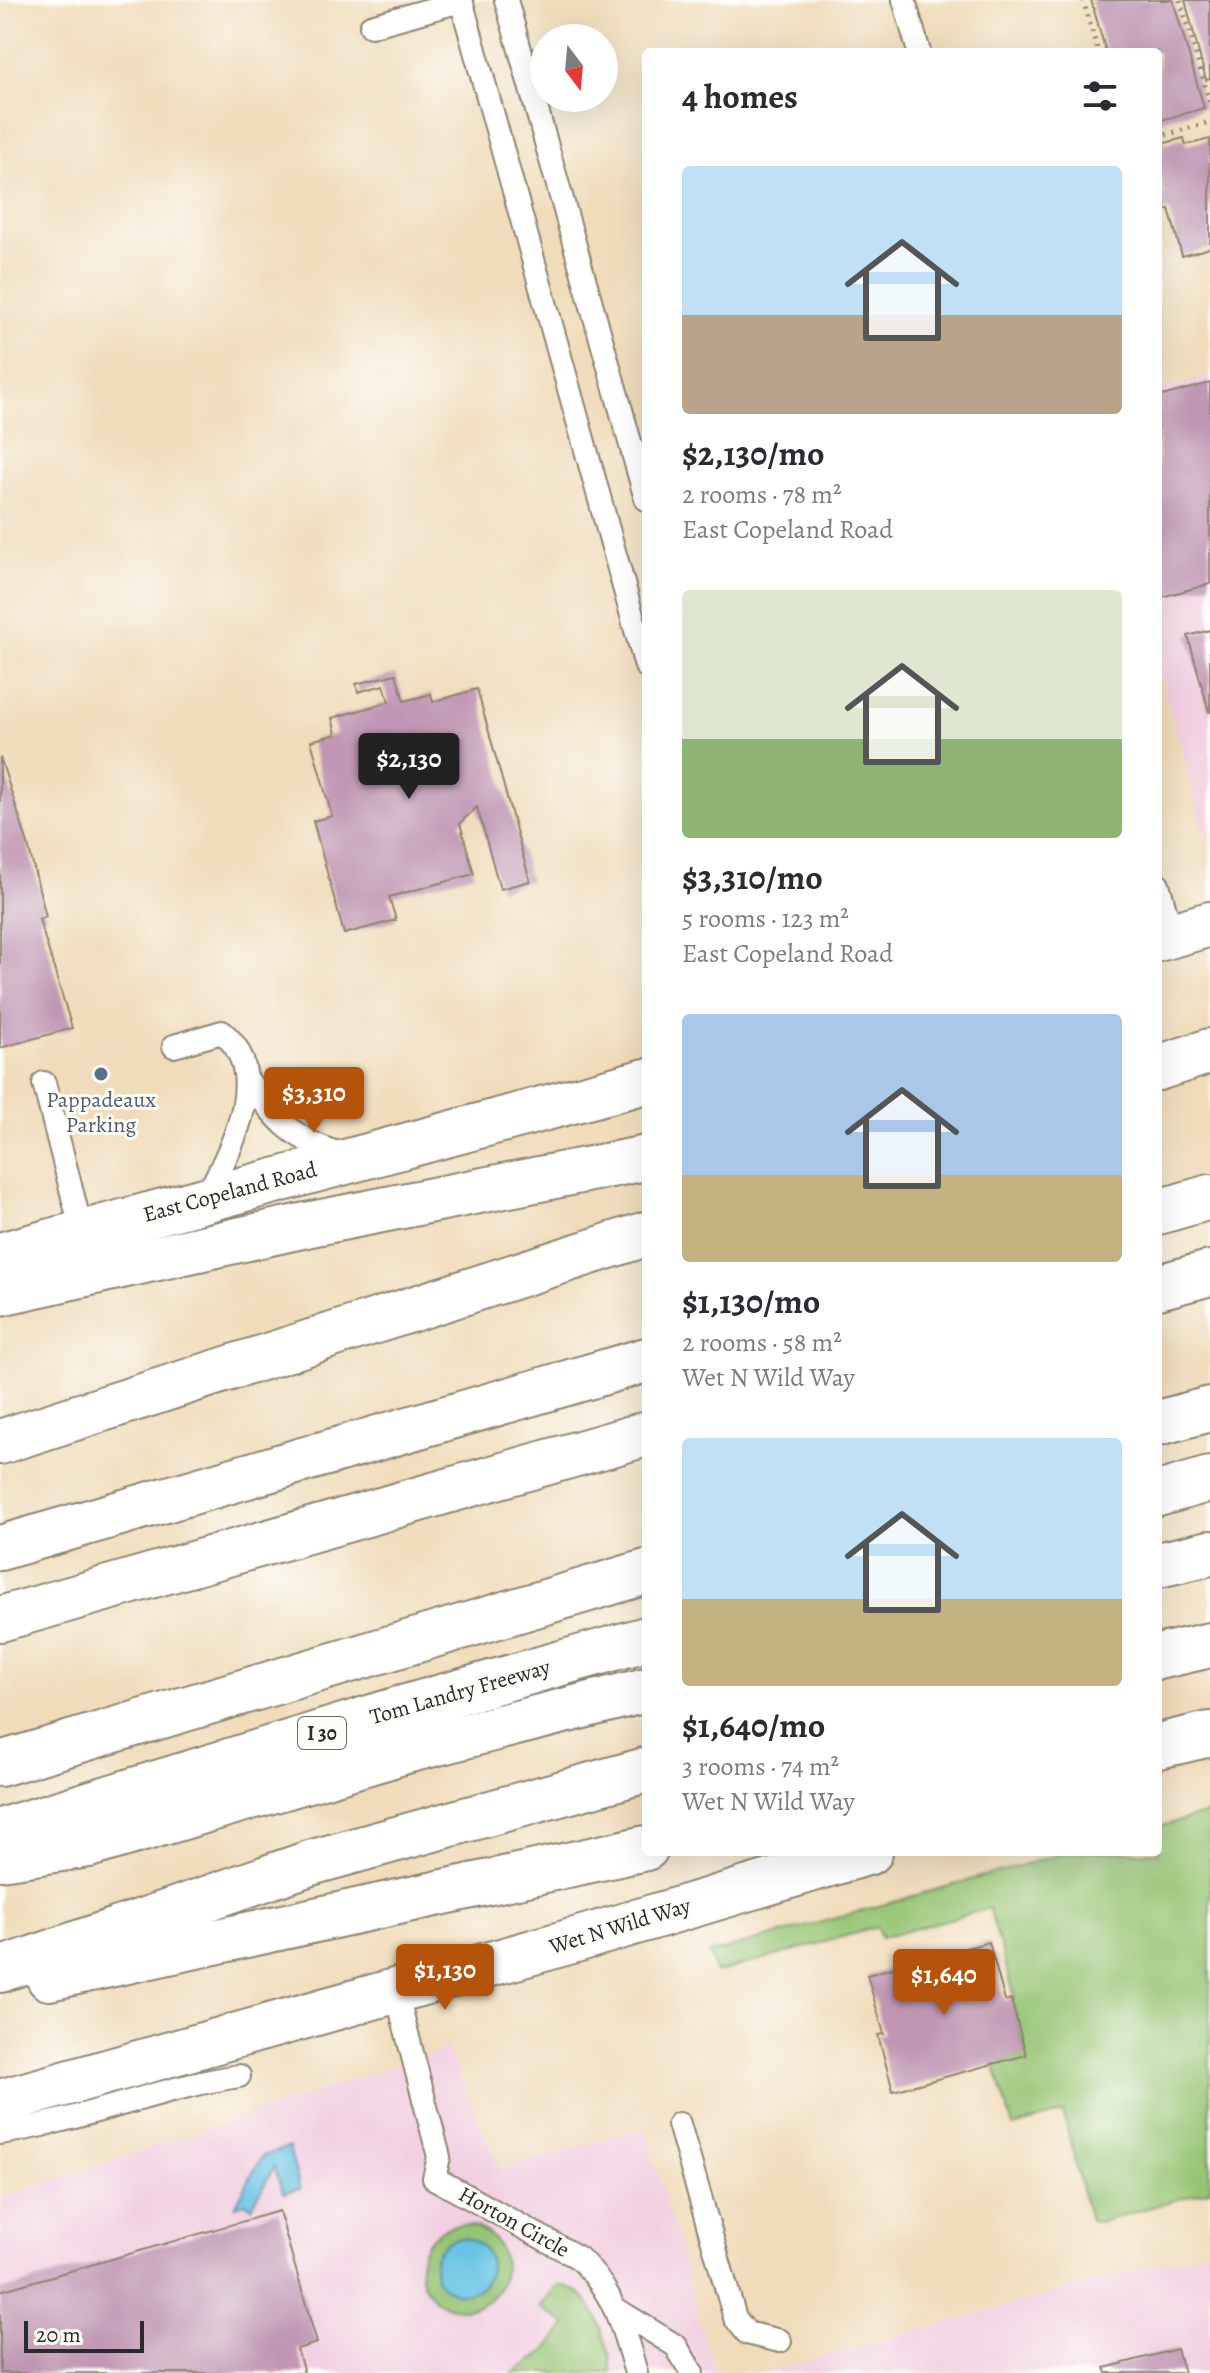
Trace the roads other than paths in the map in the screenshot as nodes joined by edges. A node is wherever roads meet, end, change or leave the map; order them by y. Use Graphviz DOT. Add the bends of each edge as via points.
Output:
graph roads {
  1 [pos="461,0"];
  2 [pos="506,0"];
  3 [pos="904,0"];
  4 [pos="371,26"];
  5 [pos="918,48"];
  6 [pos="642,485"];
  7 [pos="642,652"];
  8 [pos="1162,893"];
  9 [pos="1180,933"];
  10 [pos="174,1046"];
  11 [pos="1210,1049"];
  12 [pos="1162,1055"];
  13 [pos="1162,1067"];
  14 [pos="247,1079"];
  15 [pos="642,1082"];
  16 [pos="44,1083"];
  17 [pos="356,1159"];
  18 [pos="642,1159"];
  19 [pos="1210,1197"];
  20 [pos="205,1199"];
  21 [pos="1162,1211"];
  22 [pos="82,1232"];
  23 [pos="642,1235"];
  24 [pos="0,1255"];
  25 [pos="1210,1273"];
  26 [pos="1162,1286"];
  27 [pos="0,1293"];
  28 [pos="642,1361"];
  29 [pos="1210,1409"];
  30 [pos="1162,1422"];
  31 [pos="642,1435"];
  32 [pos="0,1442"];
  33 [pos="1210,1479"];
  34 [pos="1162,1493"];
  35 [pos="0,1548"];
  36 [pos="1210,1553"];
  37 [pos="1162,1564"];
  38 [pos="642,1573"];
  39 [pos="0,1619"];
  40 [pos="642,1640"];
  41 [pos="1210,1645"];
  42 [pos="1162,1656"];
  43 [pos="642,1691"];
  44 [pos="1210,1734"];
  45 [pos="1162,1745"];
  46 [pos="1210,1752"];
  47 [pos="0,1764"];
  48 [pos="1162,1766"];
  49 [pos="642,1771"];
  50 [pos="0,1831"];
  51 [pos="642,1849"];
  52 [pos="856,1856"];
  53 [pos="0,1858"];
  54 [pos="0,1970"];
  55 [pos="0,1989"];
  56 [pos="396,1991"];
  57 [pos="239,2076"];
  58 [pos="0,2102"];
  59 [pos="679,2124"];
  60 [pos="0,2133"];
  61 [pos="619,2311"];
  62 [pos="780,2341"];
  63 [pos="636,2373"];
  64 [pos="692,2373"];
  1 -- 4 [label="lane"];
  1 -- 7 [label="lane"];
  2 -- 6 [label="lane"];
  3 -- 5 [label="lane"];
  8 -- 9 [label="lane"];
  10 -- 14 [label="lane" via="222,1032 238,1045"];
  11 -- 12 [label="main road"];
  11 -- 13 [label="main road"];
  14 -- 17 [label="lane" via="287,1129 312,1145"];
  14 -- 20 [label="lane" via="238,1129"];
  15 -- 17 [label="main road, East Copeland Road"];
  16 -- 22 [label="lane"];
  17 -- 20 [label="main road, East Copeland Road"];
  18 -- 27 [label="main road"];
  19 -- 21 [label="main road"];
  20 -- 22 [label="main road, East Copeland Road"];
  22 -- 24 [label="main road, East Copeland Road"];
  23 -- 32 [label="main road"];
  25 -- 26 [label="main road"];
  28 -- 35 [label="main road"];
  29 -- 30 [label="main road"];
  31 -- 39 [label="main road"];
  33 -- 34 [label="main road"];
  36 -- 37 [label="main road"];
  38 -- 47 [label="main road"];
  40 -- 50 [label="main road, Tom Landry Freeway / I 30"];
  41 -- 42 [label="main road"];
  43 -- 53 [label="main road" via="406,1751 89,1845"];
  44 -- 45 [label="main road"];
  46 -- 48 [label="main road"];
  49 -- 54 [label="main road" via="310,1863"];
  51 -- 55 [label="main road"];
  52 -- 56 [label="main road, Wet N Wild Way"];
  56 -- 58 [label="main road, Wet N Wild Way"];
  56 -- 61 [label="lane, Horton Circle" via="439,2157 434,2178 579,2258"];
  57 -- 60 [label="lane"];
  59 -- 62 [label="lane" via="735,2318 747,2333"];
  61 -- 63 [label="lane, Horton Circle"];
  61 -- 64 [label="lane, Horton Circle" via="676,2346"];
}
